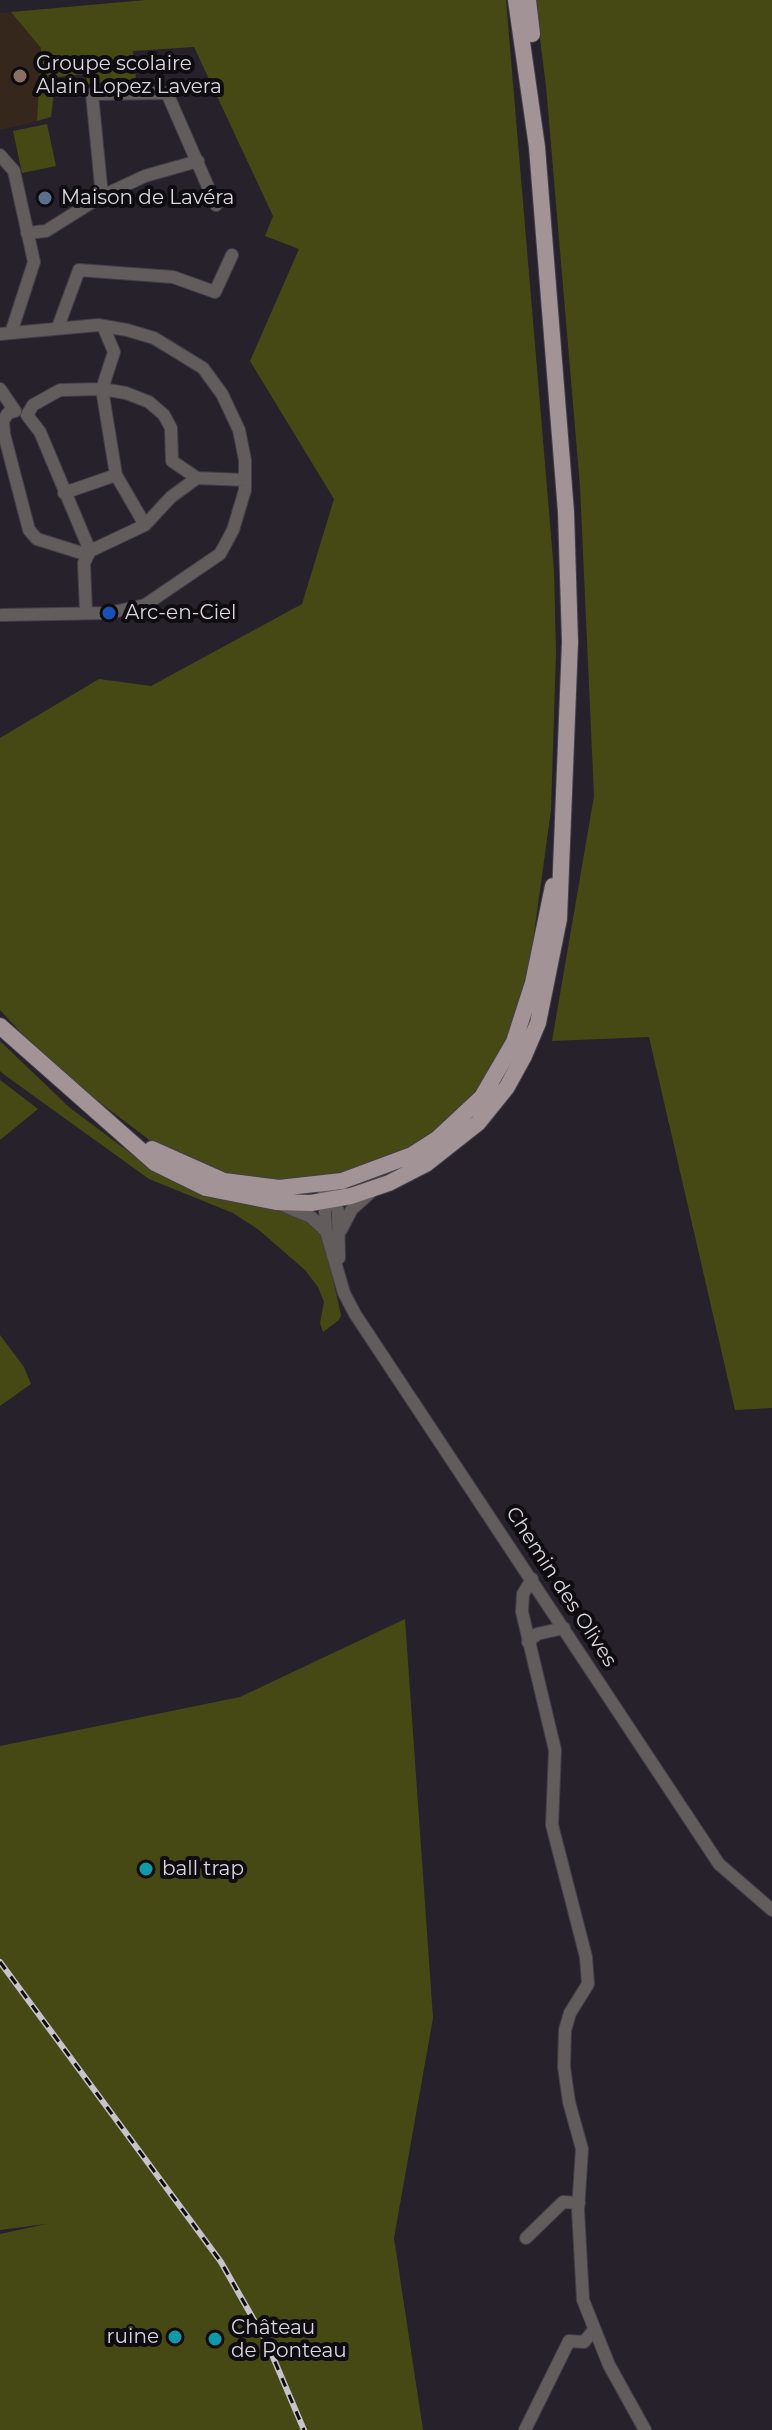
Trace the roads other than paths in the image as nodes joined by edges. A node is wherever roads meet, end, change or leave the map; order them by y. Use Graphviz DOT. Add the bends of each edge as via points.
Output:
graph roads {
  1 [pos="516,0"];
  2 [pos="528,0"];
  3 [pos="537,147"];
  4 [pos="0,155"];
  5 [pos="198,161"];
  6 [pos="102,196"];
  7 [pos="216,205"];
  8 [pos="27,233"];
  9 [pos="232,255"];
  10 [pos="103,326"];
  11 [pos="58,327"];
  12 [pos="5,334"];
  13 [pos="0,389"];
  14 [pos="102,389"];
  15 [pos="21,413"];
  16 [pos="116,475"];
  17 [pos="197,478"];
  18 [pos="245,480"];
  19 [pos="64,493"];
  20 [pos="145,525"];
  21 [pos="89,553"];
  22 [pos="86,612"];
  23 [pos="1,616"];
  24 [pos="563,841"];
  25 [pos="0,1026"];
  26 [pos="93,1112"];
  27 [pos="378,1187"];
  28 [pos="327,1195"];
  29 [pos="276,1202"];
  30 [pos="333,1232"];
  31 [pos="532,1579"];
  32 [pos="564,1628"];
  33 [pos="528,1642"];
  34 [pos="772,1910"];
  35 [pos="579,2203"];
  36 [pos="526,2238"];
  37 [pos="594,2330"];
  38 [pos="641,2428"];
  39 [pos="525,2430"];
  1 -- 3 [label="main road"];
  2 -- 3 [label="main road"];
  3 -- 24 [label="main road" via="569,575"];
  4 -- 8 [label="street" via="14,171"];
  5 -- 6 [label="street" via="145,176"];
  5 -- 6 [label="street" via="167,93 92,94"];
  5 -- 7 [label="street"];
  6 -- 8 [label="street" via="46,231"];
  8 -- 12 [label="street" via="34,262"];
  9 -- 11 [label="street" via="215,292 173,277 79,270"];
  10 -- 11 [label="street"];
  10 -- 14 [label="street" via="114,352"];
  10 -- 18 [label="street" via="154,338 203,368 239,430"];
  11 -- 12 [label="street"];
  13 -- 15 [label="street"];
  14 -- 15 [label="street" via="60,390"];
  14 -- 16 [label="street"];
  14 -- 17 [label="street" via="149,402 164,415 171,428 172,461"];
  15 -- 19 [label="street" via="40,432"];
  15 -- 21 [label="street" via="8,413 3,421 29,530 37,539"];
  16 -- 19 [label="street"];
  16 -- 20 [label="street"];
  17 -- 18 [label="street"];
  17 -- 20 [label="street"];
  18 -- 22 [label="street" via="233,530 220,554 145,605"];
  19 -- 21 [label="street"];
  20 -- 21 [label="street"];
  21 -- 22 [label="street" via="84,563"];
  22 -- 23 [label="street"];
  24 -- 27 [label="main road" via="559,919 549,977 524,1056 493,1105 459,1141"];
  24 -- 28 [label="main road" via="525,1014 482,1097 412,1155"];
  25 -- 26 [label="main road"];
  26 -- 28 [label="main road" via="163,1156 224,1181"];
  26 -- 29 [label="main road" via="179,1177"];
  27 -- 28 [label="main road"];
  27 -- 30 [label="street"];
  28 -- 29 [label="main road"];
  28 -- 30 [label="street, Chemin des Olives"];
  29 -- 30 [label="street"];
  30 -- 31 [label="street, Chemin des Olives" via="338,1270 355,1314"];
  31 -- 32 [label="street, Chemin des Olives"];
  31 -- 33 [label="street" via="523,1594"];
  32 -- 33 [label="street" via="537,1634"];
  32 -- 34 [label="street, Chemin des Olives" via="719,1864"];
  33 -- 35 [label="street" via="555,1750 552,1825 586,1957 588,1984 565,2030 564,2067 582,2149"];
  35 -- 36 [label="street" via="563,2202"];
  35 -- 37 [label="street" via="583,2300"];
  37 -- 38 [label="street"];
  37 -- 39 [label="street" via="584,2342 569,2341"];
}
